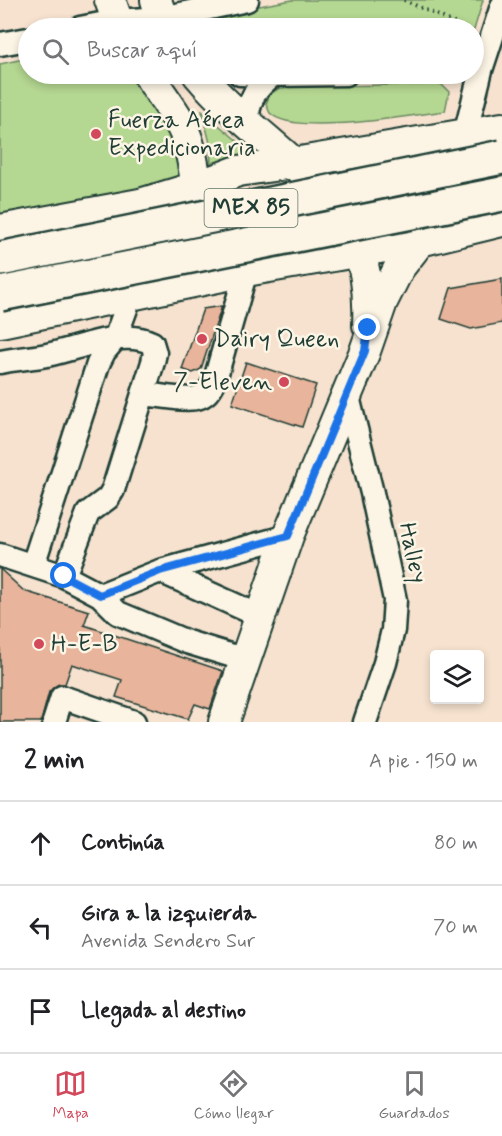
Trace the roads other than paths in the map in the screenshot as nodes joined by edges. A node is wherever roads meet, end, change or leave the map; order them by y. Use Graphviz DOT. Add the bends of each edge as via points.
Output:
graph roads {
  1 [pos="247,0"];
  2 [pos="502,6"];
  3 [pos="162,15"];
  4 [pos="116,17"];
  5 [pos="18,41"];
  6 [pos="0,44"];
  7 [pos="486,70"];
  8 [pos="154,84"];
  9 [pos="207,84"];
  10 [pos="264,84"];
  11 [pos="479,84"];
  12 [pos="251,126"];
  13 [pos="502,128"];
  14 [pos="453,136"];
  15 [pos="401,146"];
  16 [pos="502,157"];
  17 [pos="294,163"];
  18 [pos="196,187"];
  19 [pos="324,191"];
  20 [pos="502,194"];
  21 [pos="140,204"];
  22 [pos="502,221"];
  23 [pos="0,231"];
  24 [pos="409,243"];
  25 [pos="359,251"];
  26 [pos="325,257"];
  27 [pos="0,259"];
  28 [pos="246,271"];
  29 [pos="144,293"];
  30 [pos="0,294"];
  31 [pos="0,322"];
  32 [pos="115,339"];
  33 [pos="365,351"];
  34 [pos="0,362"];
  35 [pos="143,393"];
  36 [pos="347,393"];
  37 [pos="288,536"];
  38 [pos="0,555"];
  39 [pos="33,565"];
  40 [pos="160,571"];
  41 [pos="64,576"];
  42 [pos="100,595"];
  43 [pos="262,617"];
  44 [pos="246,660"];
  45 [pos="54,722"];
  46 [pos="134,722"];
  47 [pos="224,722"];
  48 [pos="365,722"];
  1 -- 3 [label="street"];
  2 -- 7 [label="street"];
  3 -- 4 [label="street"];
  5 -- 6 [label="street"];
  8 -- 18 [label="main road" via="186,134 195,165"];
  9 -- 12 [label="main road"];
  10 -- 12 [label="street" via="254,93 248,109"];
  11 -- 14 [label="street"];
  12 -- 14 [label="main road" via="308,140 405,128"];
  12 -- 17 [label="main road"];
  13 -- 14 [label="main road"];
  14 -- 15 [label="main road"];
  15 -- 17 [label="main road"];
  15 -- 24 [label="main road" via="387,173 383,201 387,225"];
  16 -- 27 [label="highway, MEX 85, bridge"];
  17 -- 18 [label="main road" via="238,171"];
  17 -- 19 [label="main road"];
  18 -- 21 [label="main road"];
  18 -- 28 [label="main road" via="209,242 232,268"];
  19 -- 25 [label="main road" via="348,222"];
  19 -- 26 [label="main road"];
  20 -- 30 [label="highway, MEX 85, bridge"];
  21 -- 23 [label="main road"];
  21 -- 29 [label="main road" via="160,220 171,246 170,265"];
  22 -- 24 [label="main road"];
  24 -- 25 [label="main road"];
  24 -- 33 [label="main road"];
  25 -- 26 [label="main road"];
  25 -- 33 [label="main road" via="368,288"];
  26 -- 28 [label="main road"];
  28 -- 29 [label="main road"];
  28 -- 35 [label="street" via="210,390 191,399"];
  29 -- 31 [label="main road"];
  29 -- 32 [label="street"];
  32 -- 34 [label="street"];
  32 -- 35 [label="street" via="142,338 152,343 154,353"];
  32 -- 39 [label="street" via="98,364"];
  33 -- 36 [label="main road"];
  35 -- 41 [label="street" via="113,490 88,513"];
  36 -- 37 [label="main road"];
  36 -- 48 [label="street, Halley" via="395,600 385,663"];
  37 -- 40 [label="street"];
  37 -- 43 [label="main road"];
  38 -- 39 [label="street"];
  39 -- 41 [label="street"];
  40 -- 42 [label="street"];
  40 -- 43 [label="street"];
  41 -- 42 [label="street"];
  42 -- 44 [label="street" via="118,613 187,642"];
  43 -- 44 [label="main road"];
  44 -- 47 [label="main road"];
  45 -- 46 [label="street" via="62,698"];
}
